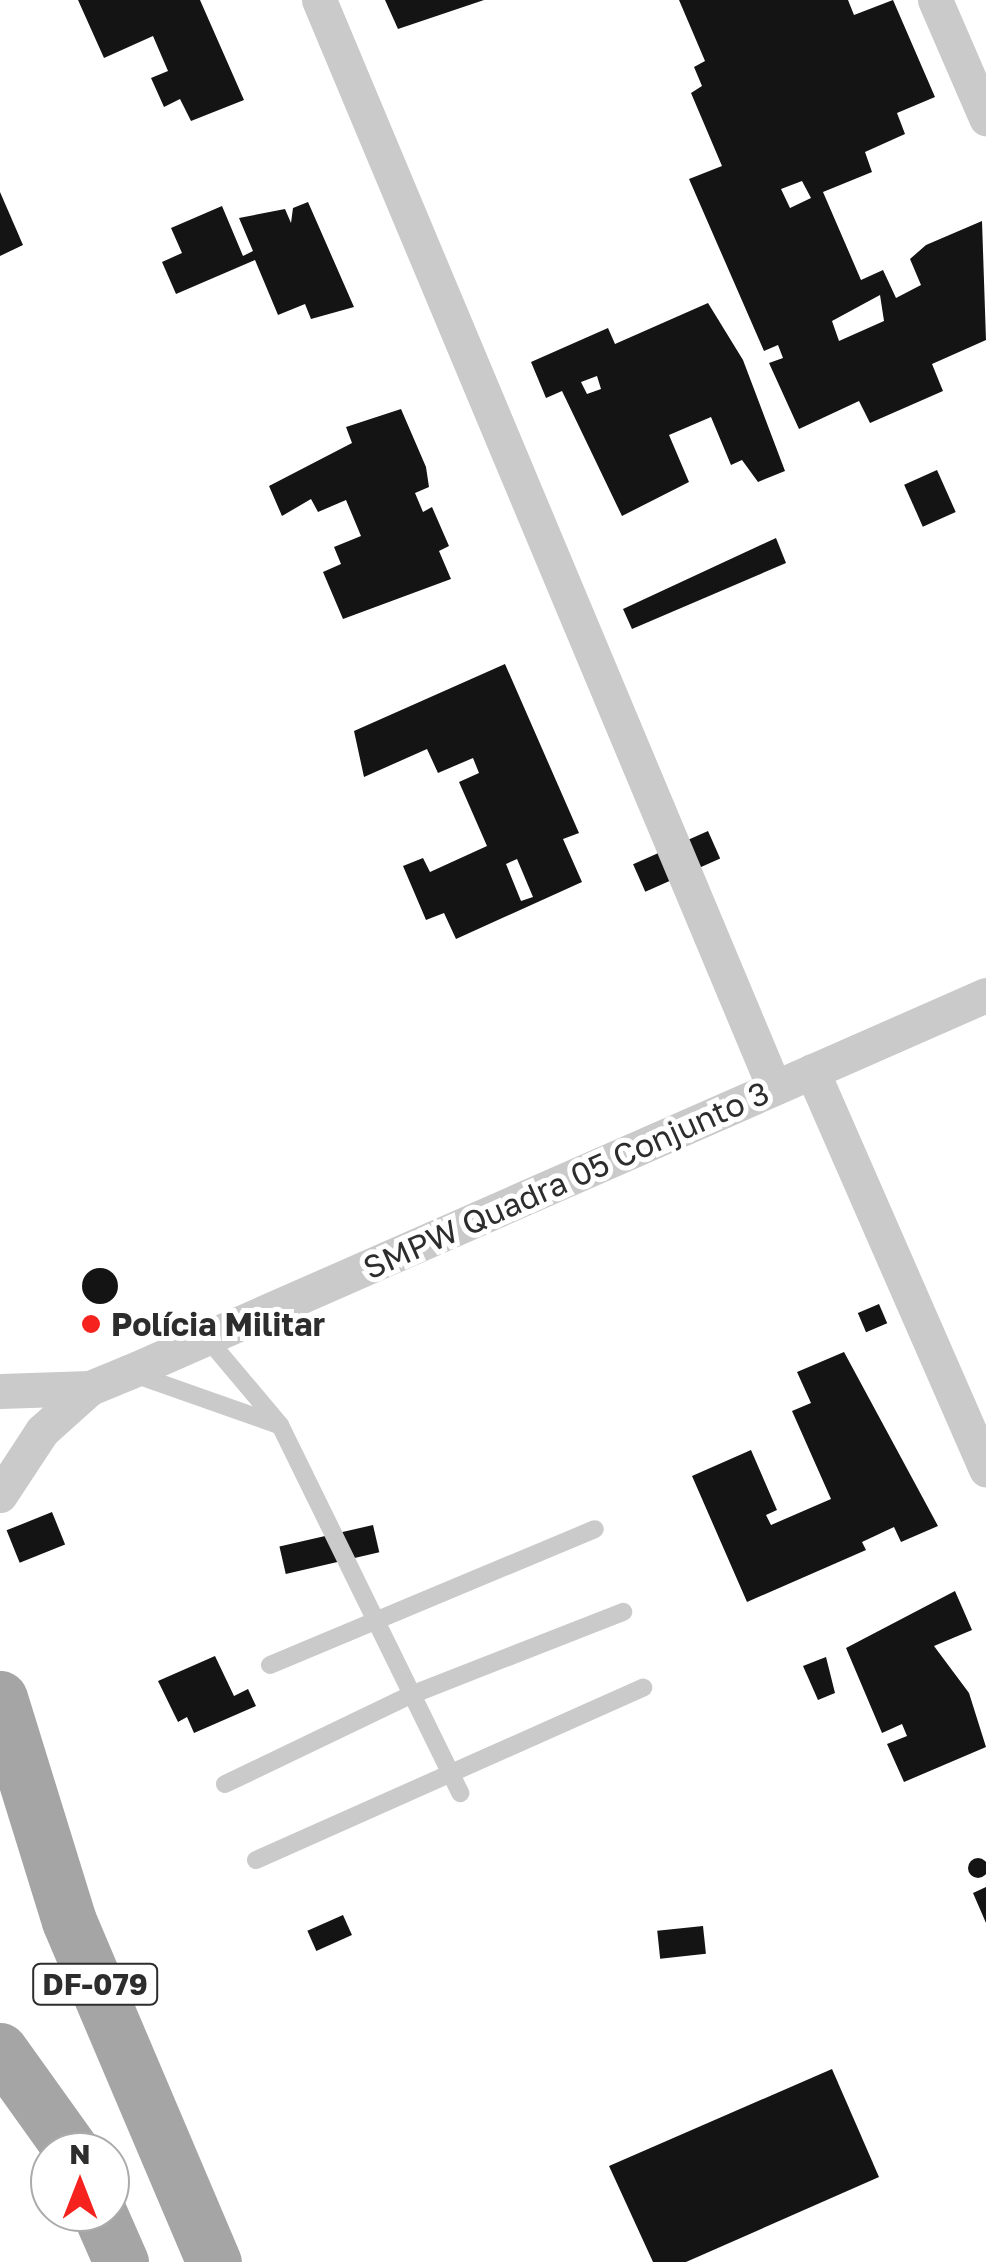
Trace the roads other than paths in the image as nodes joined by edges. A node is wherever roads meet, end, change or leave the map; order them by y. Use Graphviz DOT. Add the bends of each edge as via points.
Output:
graph roads {
  1 [pos="318,0"];
  2 [pos="935,0"];
  3 [pos="986,118"];
  4 [pos="986,995"];
  5 [pos="812,1071"];
  6 [pos="774,1088"];
  7 [pos="205,1336"];
  8 [pos="130,1372"];
  9 [pos="90,1388"];
  10 [pos="0,1390"];
  11 [pos="280,1425"];
  12 [pos="986,1470"];
  13 [pos="0,1495"];
  14 [pos="595,1529"];
  15 [pos="624,1612"];
  16 [pos="374,1621"];
  17 [pos="270,1665"];
  18 [pos="643,1688"];
  19 [pos="411,1695"];
  20 [pos="0,1698"];
  21 [pos="448,1768"];
  22 [pos="225,1784"];
  23 [pos="460,1793"];
  24 [pos="256,1860"];
  25 [pos="0,2050"];
  26 [pos="59,2132"];
  27 [pos="107,2232"];
  28 [pos="120,2262"];
  29 [pos="214,2262"];
  1 -- 6 [label="street"];
  2 -- 3 [label="street"];
  4 -- 5 [label="street, SMPW Quadra 05 Conjunto 3"];
  5 -- 6 [label="street, SMPW Quadra 05 Conjunto 3"];
  5 -- 12 [label="street"];
  6 -- 7 [label="street, SMPW Quadra 05 Conjunto 3"];
  7 -- 8 [label="street, SMPW Quadra 05 Conjunto 3"];
  7 -- 11 [label="lane"];
  8 -- 9 [label="street, SMPW Quadra 05 Conjunto 3"];
  8 -- 11 [label="lane"];
  9 -- 10 [label="street"];
  9 -- 13 [label="street" via="34,1440"];
  11 -- 16 [label="lane"];
  14 -- 16 [label="lane"];
  15 -- 19 [label="lane"];
  16 -- 17 [label="lane"];
  16 -- 19 [label="lane"];
  18 -- 21 [label="lane"];
  19 -- 21 [label="lane"];
  19 -- 22 [label="lane"];
  20 -- 29 [label="main road, DF-079" via="69,1920"];
  21 -- 23 [label="lane"];
  21 -- 24 [label="lane"];
  25 -- 26 [label="main road"];
  27 -- 28 [label="main road"];
}
